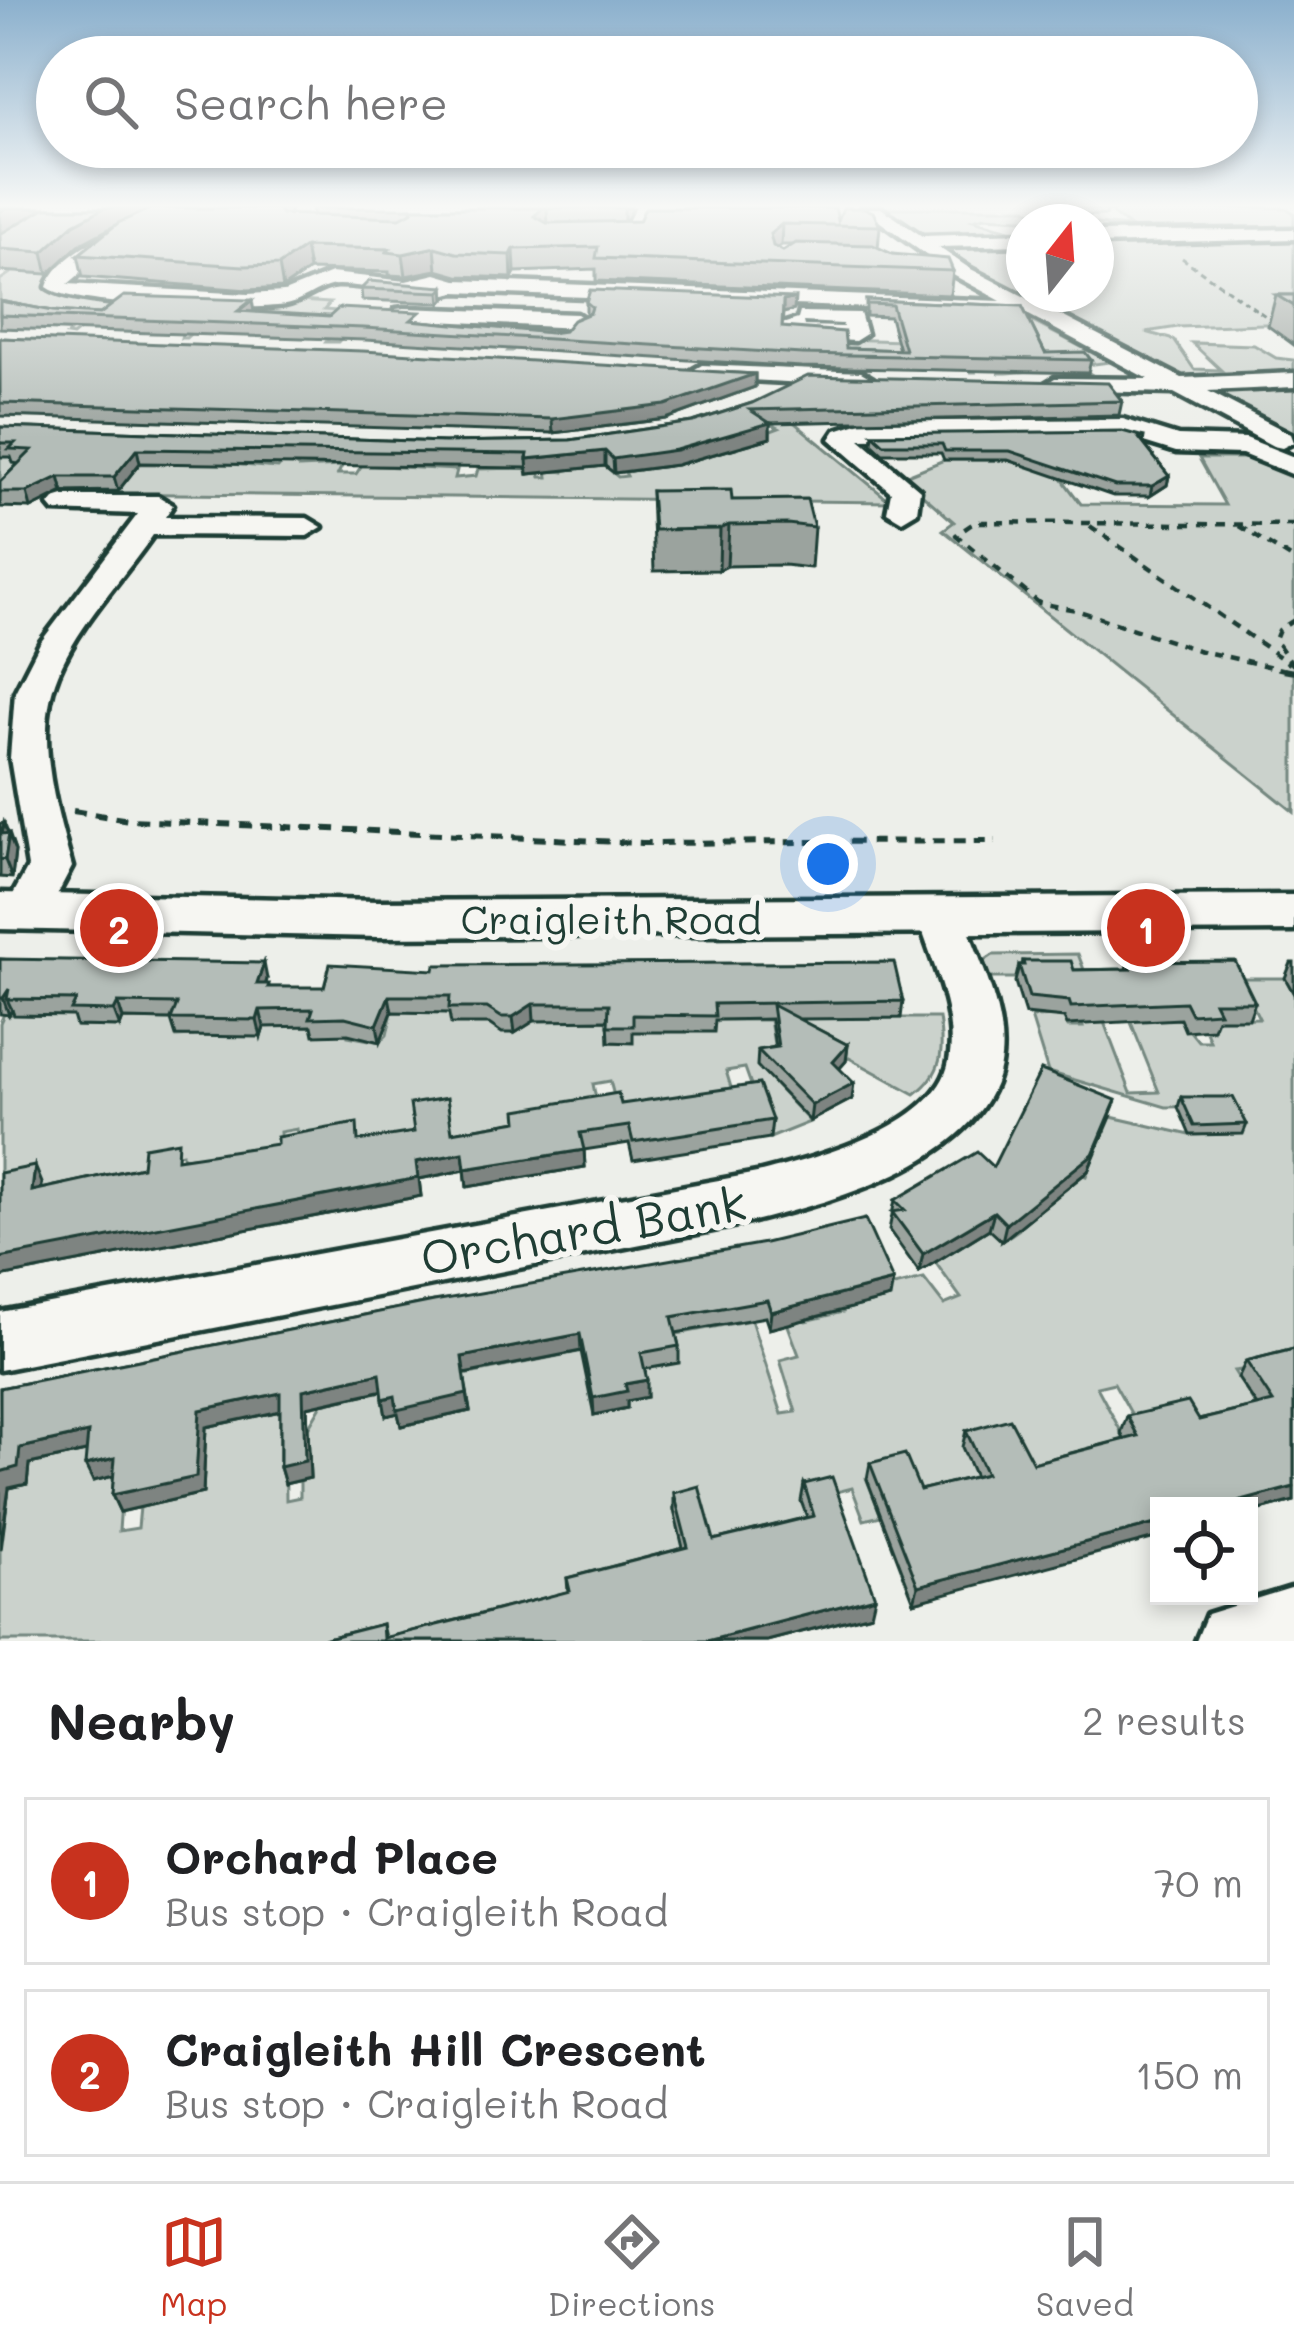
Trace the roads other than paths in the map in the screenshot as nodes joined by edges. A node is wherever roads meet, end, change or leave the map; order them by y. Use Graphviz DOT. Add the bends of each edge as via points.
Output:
graph roads {
  1 [pos="58,285"];
  2 [pos="158,285"];
  3 [pos="309,285"];
  4 [pos="361,285"];
  5 [pos="417,285"];
  6 [pos="452,285"];
  7 [pos="518,285"];
  8 [pos="598,290"];
  9 [pos="140,298"];
  10 [pos="287,299"];
  11 [pos="316,307"];
  12 [pos="1006,307"];
  13 [pos="376,312"];
  14 [pos="1035,312"];
  15 [pos="436,316"];
  16 [pos="577,321"];
  17 [pos="794,321"];
  18 [pos="666,370"];
  19 [pos="802,378"];
  20 [pos="892,380"];
  21 [pos="1294,380"];
  22 [pos="1027,384"];
  23 [pos="1174,385"];
  24 [pos="760,403"];
  25 [pos="1292,463"];
  26 [pos="64,505"];
  27 [pos="902,512"];
  28 [pos="147,526"];
  29 [pos="307,526"];
  30 [pos="14,911"];
  31 [pos="1294,913"];
  32 [pos="940,917"];
  33 [pos="0,1341"];
  34 [pos="1294,1624"];
  35 [pos="1234,1641"];
  1 -- 9 [label="street"];
  2 -- 9 [label="street"];
  3 -- 10 [label="street"];
  4 -- 5 [label="street"];
  6 -- 15 [label="street" via="455,293"];
  7 -- 8 [label="street"];
  8 -- 12 [label="street"];
  8 -- 17 [label="street" via="591,310 622,316"];
  9 -- 10 [label="street"];
  10 -- 11 [label="street"];
  13 -- 15 [label="street"];
  14 -- 23 [label="street"];
  15 -- 16 [label="street"];
  18 -- 19 [label="street"];
  19 -- 20 [label="street"];
  19 -- 24 [label="street"];
  21 -- 23 [label="street"];
  22 -- 23 [label="street"];
  23 -- 25 [label="street"];
  25 -- 27 [label="street" via="1246,446 1176,444 1124,427 845,436 906,490"];
  26 -- 28 [label="street" via="158,506"];
  28 -- 29 [label="street"];
  28 -- 30 [label="street" via="34,688 27,740 50,867"];
  30 -- 32 [label="main road, Craigleith Road"];
  31 -- 32 [label="main road, Craigleith Road"];
  32 -- 33 [label="street, Orchard Bank" via="970,1012 973,1072 922,1131 845,1173 799,1189"];
  34 -- 35 [label="street"];
}
